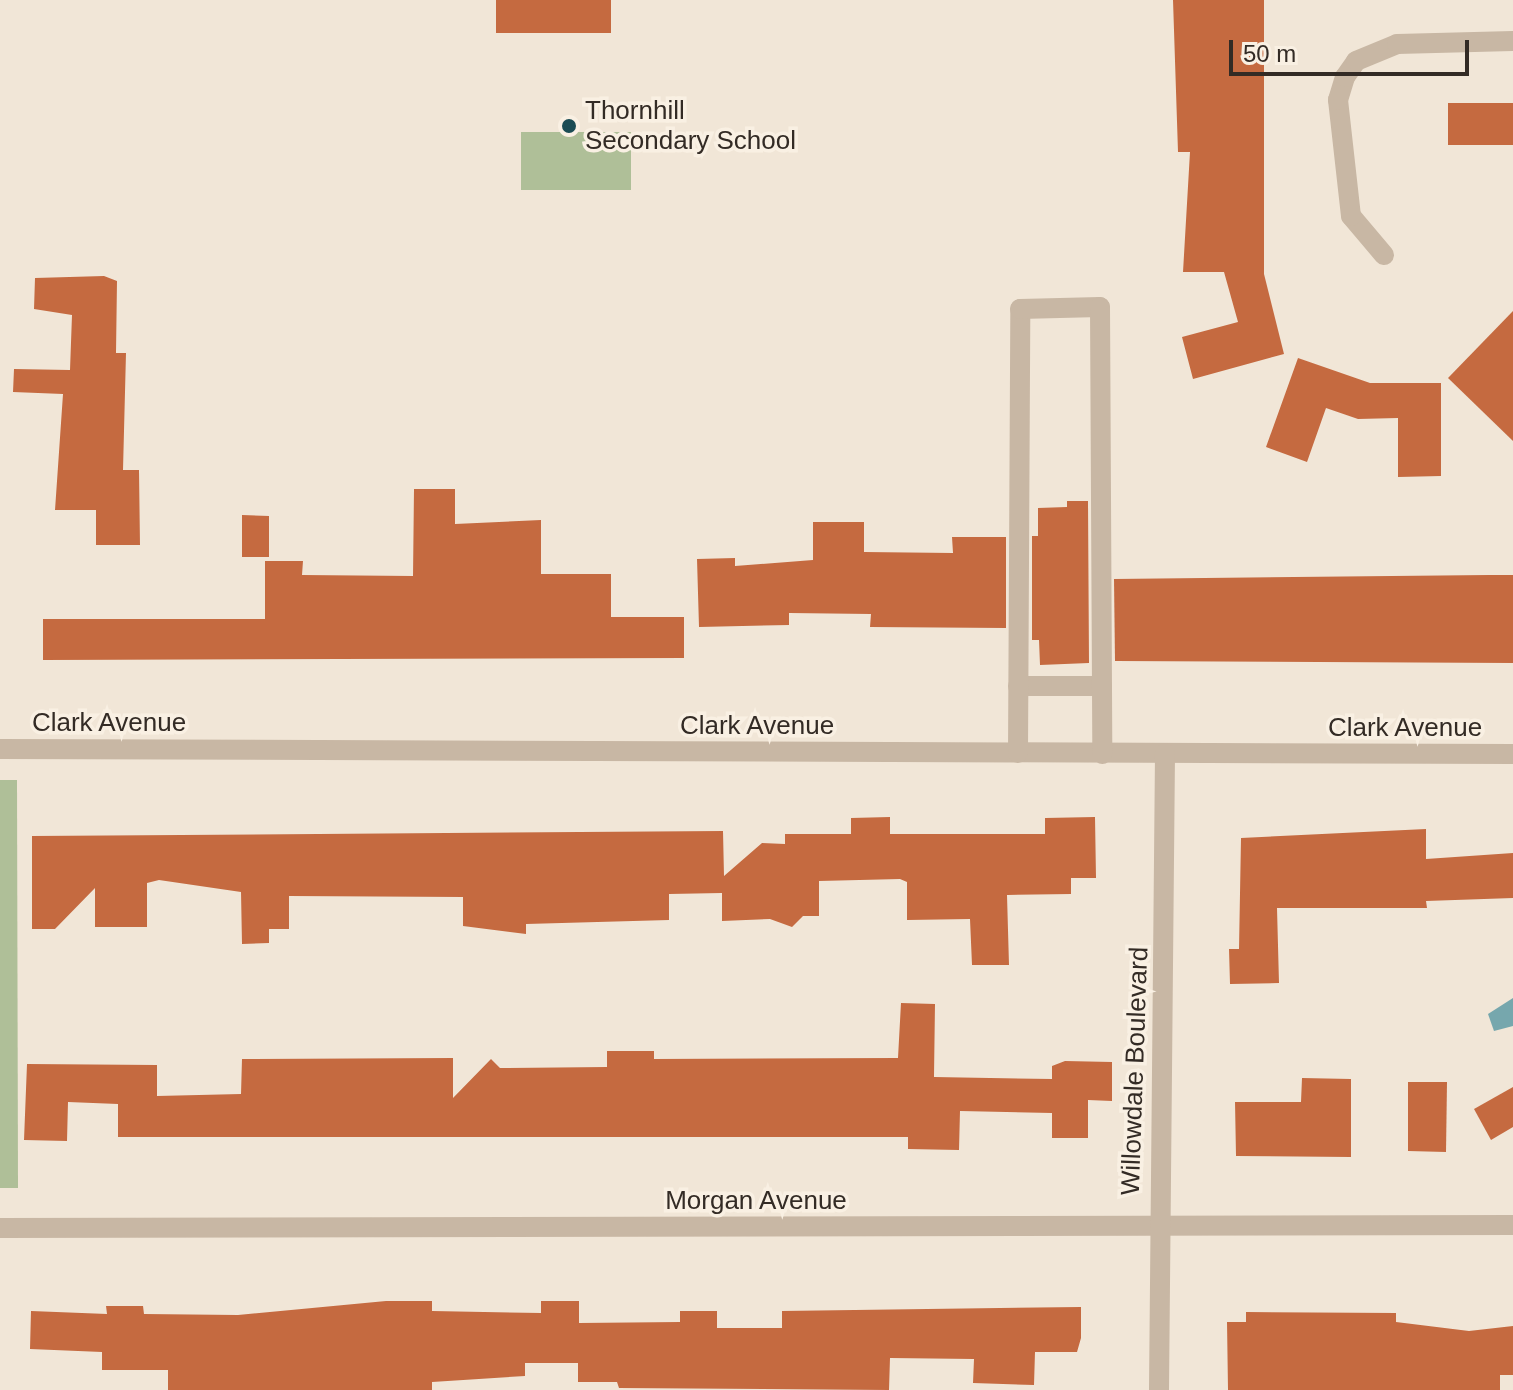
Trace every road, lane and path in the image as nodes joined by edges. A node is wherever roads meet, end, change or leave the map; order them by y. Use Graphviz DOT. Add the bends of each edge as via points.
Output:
graph roads {
  1 [pos="1513,41"];
  2 [pos="1384,255"];
  3 [pos="1018,686"];
  4 [pos="1102,686"];
  5 [pos="0,749"];
  6 [pos="1018,753"];
  7 [pos="1165,753"];
  8 [pos="1102,754"];
  9 [pos="1513,754"];
  10 [pos="1513,1225"];
  11 [pos="1157,1227"];
  12 [pos="0,1228"];
  13 [pos="1159,1390"];
  1 -- 2 [label="street" via="1397,44 1356,61 1345,77 1338,100 1351,216"];
  3 -- 4 [label="street"];
  3 -- 4 [label="street" via="1020,309 1100,307"];
  3 -- 6 [label="street"];
  4 -- 8 [label="street"];
  5 -- 6 [label="street, Clark Avenue"];
  6 -- 8 [label="street, Clark Avenue"];
  7 -- 8 [label="street, Clark Avenue"];
  7 -- 9 [label="street, Clark Avenue"];
  7 -- 11 [label="street, Willowdale Boulevard"];
  10 -- 11 [label="street, Morgan Avenue"];
  11 -- 12 [label="street, Morgan Avenue"];
  11 -- 13 [label="street, Willowdale Boulevard"];
}
